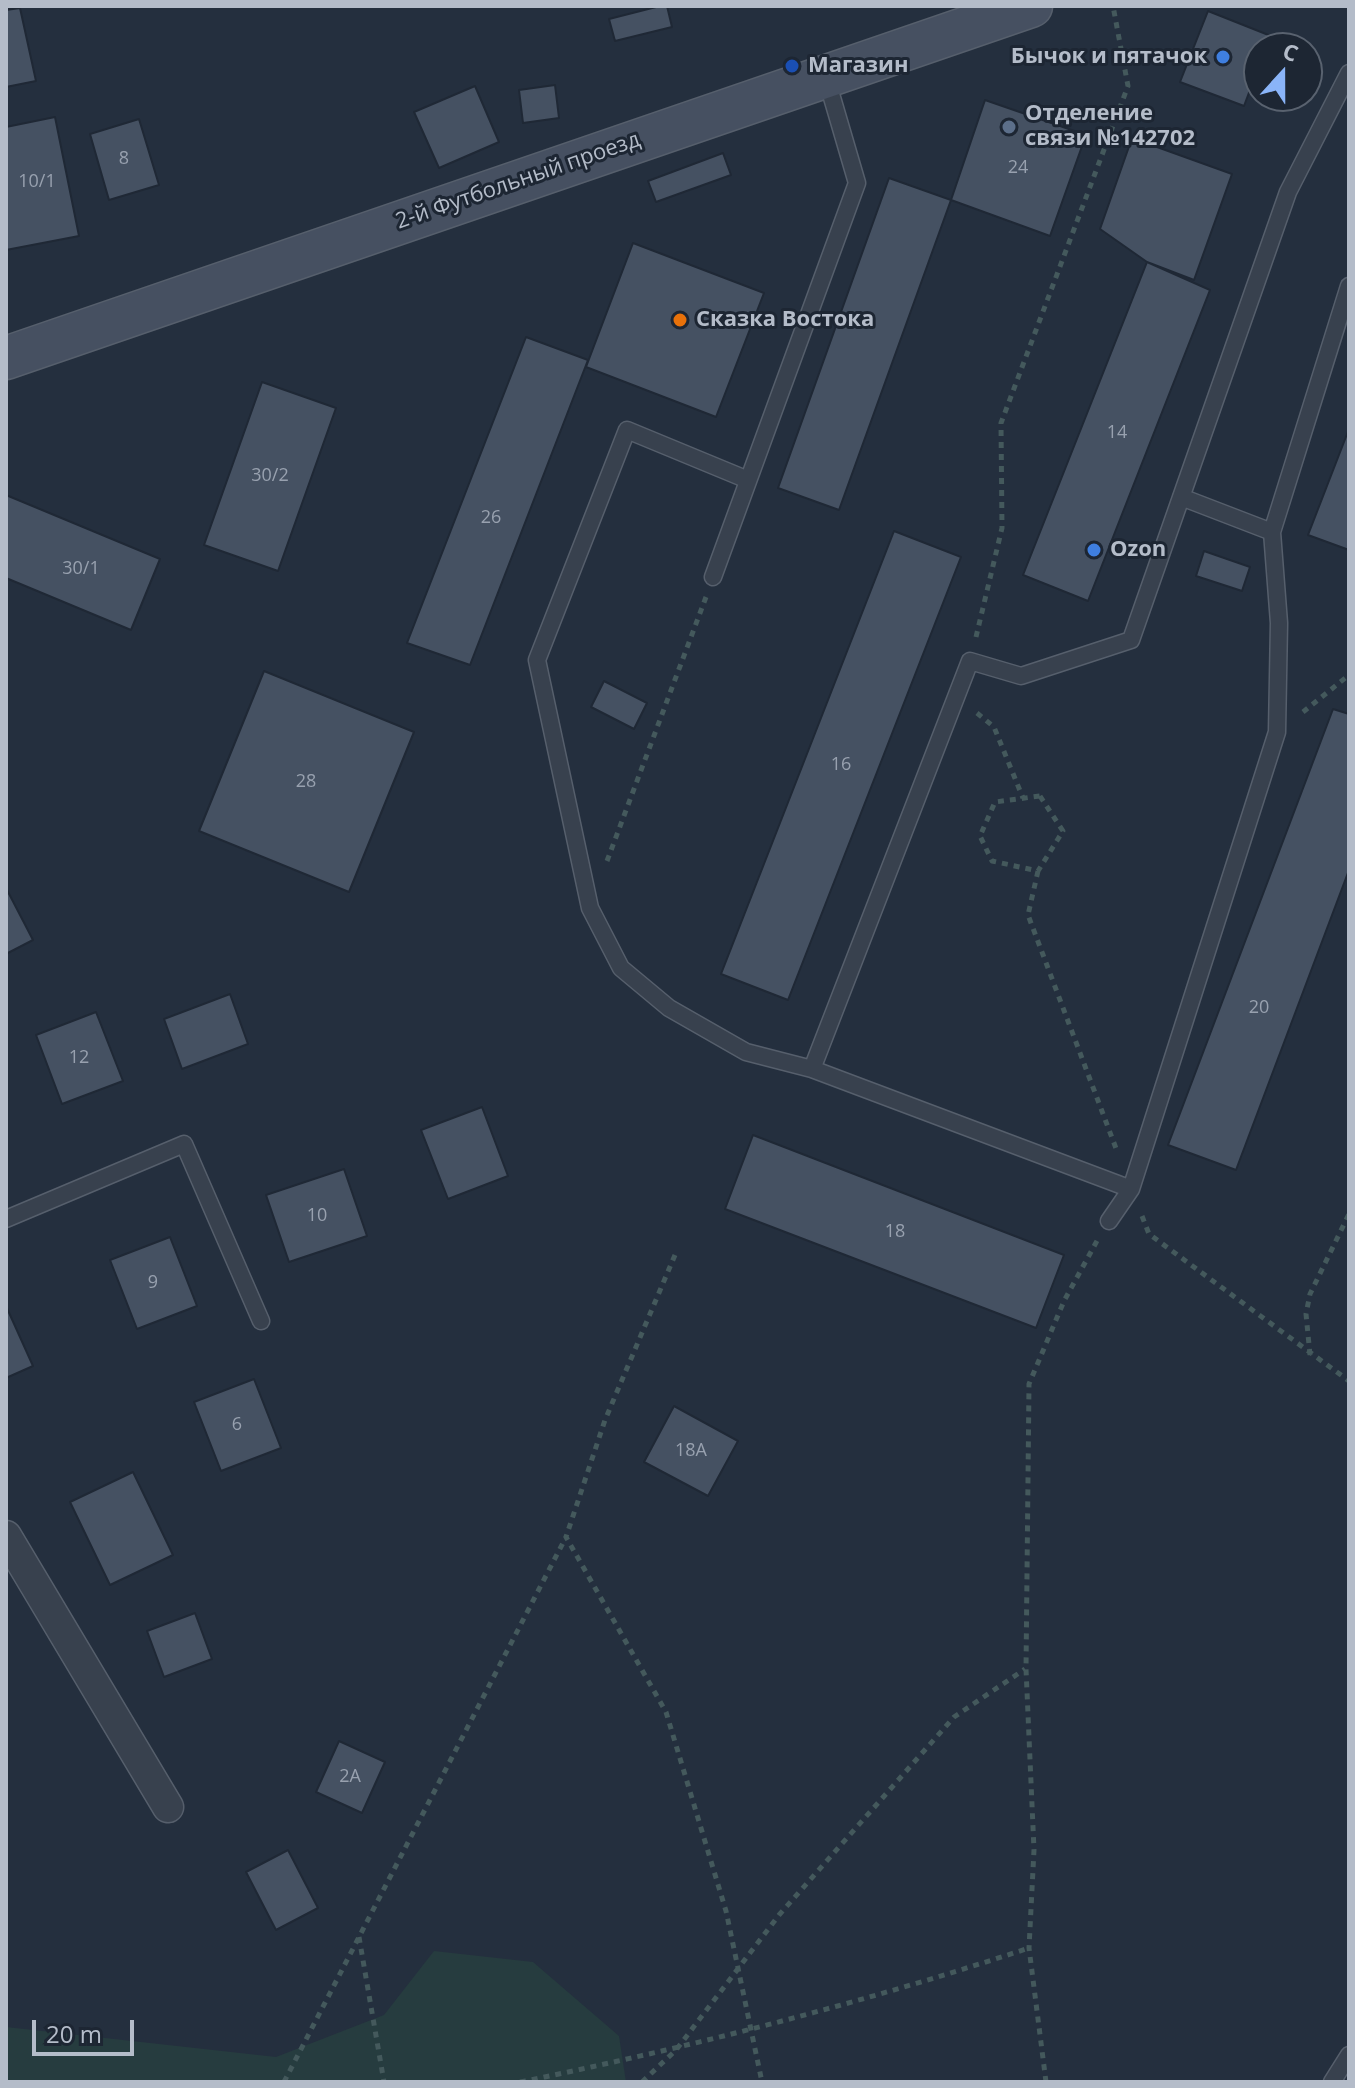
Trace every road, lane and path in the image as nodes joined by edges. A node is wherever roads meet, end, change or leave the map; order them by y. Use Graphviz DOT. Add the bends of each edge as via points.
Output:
graph roads {
  1 [pos="1031,6"];
  2 [pos="1113,6"];
  3 [pos="1349,73"];
  4 [pos="826,76"];
  5 [pos="1349,286"];
  6 [pos="6,358"];
  7 [pos="748,480"];
  8 [pos="1181,497"];
  9 [pos="1272,532"];
  10 [pos="713,577"];
  11 [pos="970,661"];
  12 [pos="1349,675"];
  13 [pos="956,696"];
  14 [pos="1277,732"];
  15 [pos="1023,798"];
  16 [pos="1038,871"];
  17 [pos="590,908"];
  18 [pos="812,1069"];
  19 [pos="1131,1189"];
  20 [pos="1349,1214"];
  21 [pos="6,1219"];
  22 [pos="1109,1221"];
  23 [pos="675,1255"];
  24 [pos="261,1321"];
  25 [pos="1311,1356"];
  26 [pos="1349,1381"];
  27 [pos="6,1536"];
  28 [pos="566,1537"];
  29 [pos="1026,1669"];
  30 [pos="168,1807"];
  31 [pos="359,1937"];
  32 [pos="1029,1948"];
  33 [pos="738,1969"];
  34 [pos="750,2028"];
  35 [pos="676,2050"];
  36 [pos="1349,2055"];
  37 [pos="284,2082"];
  38 [pos="384,2082"];
  39 [pos="520,2082"];
  40 [pos="642,2082"];
  41 [pos="762,2082"];
  42 [pos="1046,2082"];
  43 [pos="1332,2082"];
  1 -- 4 [label="street, 2-й Футбольный проезд"];
  2 -- 11 [label="path" via="1128,86 1001,423 1002,528"];
  3 -- 8 [label="lane" via="1288,192"];
  4 -- 6 [label="street, 2-й Футбольный проезд"];
  4 -- 7 [label="lane" via="857,183"];
  5 -- 9 [label="lane"];
  7 -- 10 [label="lane"];
  7 -- 17 [label="lane" via="627,430 537,660"];
  8 -- 9 [label="lane"];
  8 -- 11 [label="lane" via="1131,640 1021,676"];
  9 -- 14 [label="lane" via="1279,623"];
  10 -- 17 [label="path"];
  11 -- 13 [label="lane"];
  12 -- 14 [label="path"];
  13 -- 15 [label="path" via="994,727"];
  13 -- 18 [label="lane"];
  14 -- 19 [label="lane"];
  15 -- 16 [label="path" via="1040,796 1063,831"];
  15 -- 16 [label="path" via="995,802 980,836 992,861"];
  16 -- 19 [label="path" via="1028,915"];
  17 -- 18 [label="lane" via="621,968 669,1008 746,1052"];
  18 -- 19 [label="lane"];
  19 -- 22 [label="lane"];
  19 -- 25 [label="path" via="1149,1234"];
  20 -- 25 [label="path" via="1310,1294 1306,1314"];
  21 -- 24 [label="lane" via="184,1144"];
  22 -- 29 [label="path" via="1064,1301 1029,1384"];
  23 -- 28 [label="path" via="605,1420"];
  25 -- 26 [label="path"];
  27 -- 30 [label="street"];
  28 -- 31 [label="path"];
  28 -- 33 [label="path" via="666,1712 726,1911"];
  29 -- 32 [label="path" via="1034,1850"];
  29 -- 33 [label="path" via="954,1717 779,1915"];
  31 -- 37 [label="path"];
  31 -- 38 [label="path"];
  32 -- 34 [label="path" via="907,1988"];
  32 -- 42 [label="path"];
  33 -- 34 [label="path"];
  33 -- 35 [label="path"];
  34 -- 35 [label="path"];
  34 -- 41 [label="path"];
  35 -- 39 [label="path"];
  35 -- 40 [label="path"];
  36 -- 43 [label="lane"];
}
